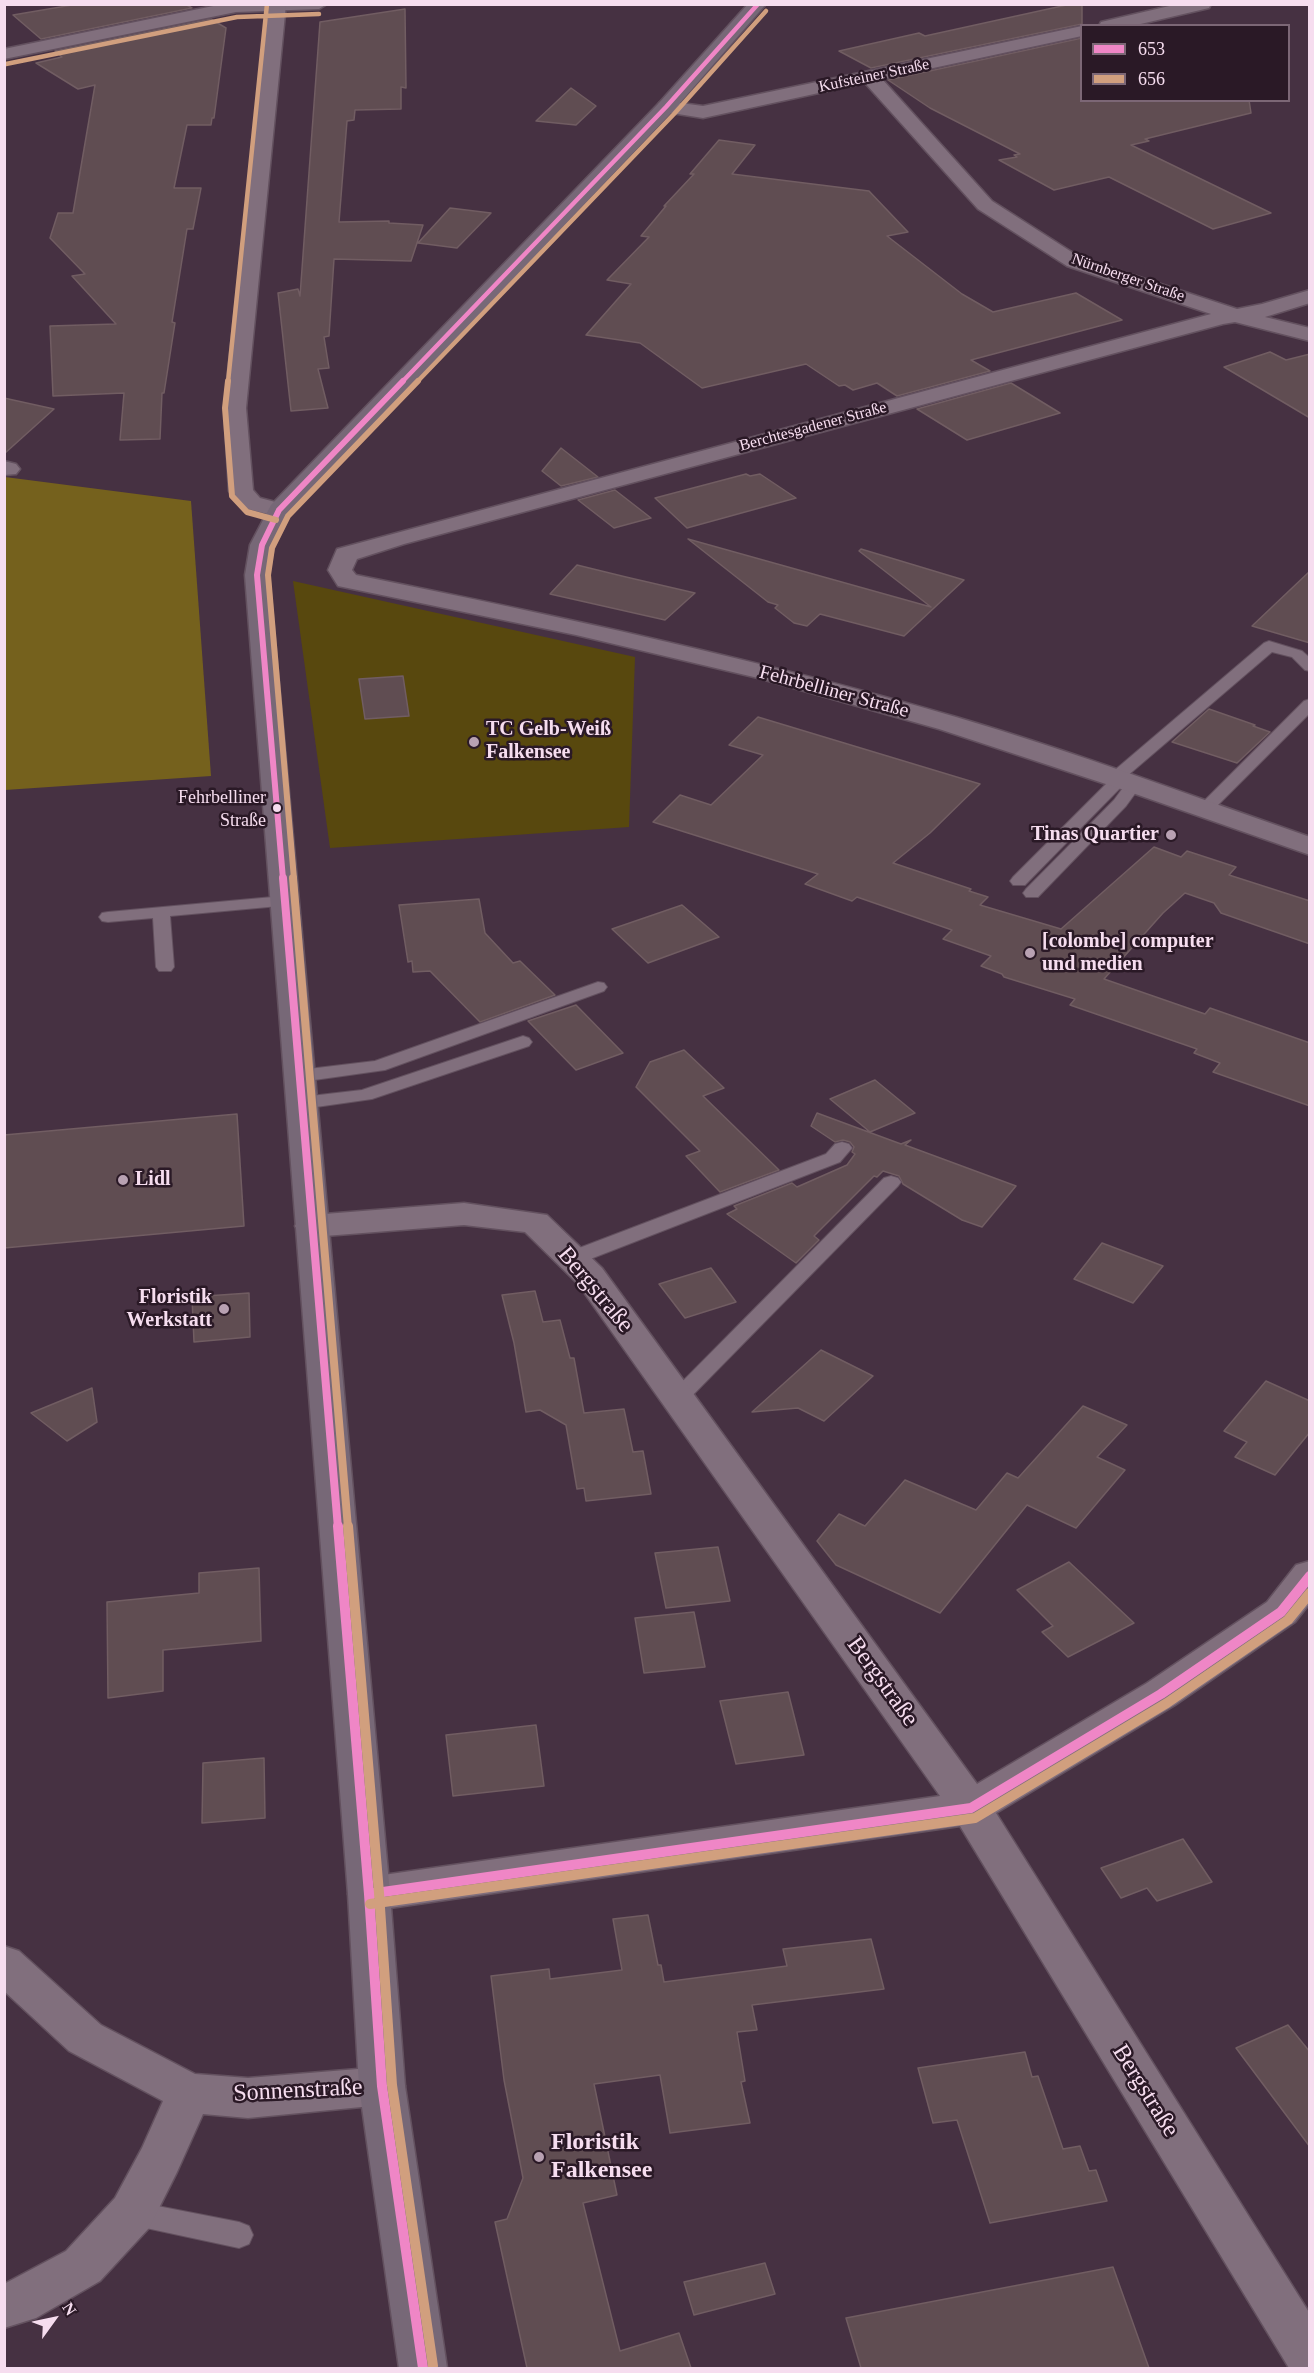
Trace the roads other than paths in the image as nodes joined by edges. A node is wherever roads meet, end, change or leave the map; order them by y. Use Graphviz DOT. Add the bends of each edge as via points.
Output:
graph roads {
  1 [pos="319,4"];
  2 [pos="758,4"];
  3 [pos="1203,4"];
  4 [pos="278,5"];
  5 [pos="1116,24"];
  6 [pos="1080,31"];
  7 [pos="6,51"];
  8 [pos="870,77"];
  9 [pos="666,108"];
  10 [pos="1310,296"];
  11 [pos="1238,316"];
  12 [pos="1310,335"];
  13 [pos="279,510"];
  14 [pos="347,581"];
  15 [pos="1310,667"];
  16 [pos="1310,704"];
  17 [pos="1123,780"];
  18 [pos="1205,809"];
  19 [pos="1310,847"];
  20 [pos="1019,880"];
  21 [pos="1032,893"];
  22 [pos="284,901"];
  23 [pos="161,912"];
  24 [pos="108,917"];
  25 [pos="165,967"];
  26 [pos="598,987"];
  27 [pos="522,1042"];
  28 [pos="301,1089"];
  29 [pos="842,1148"];
  30 [pos="891,1182"];
  31 [pos="312,1226"];
  32 [pos="573,1258"];
  33 [pos="678,1398"];
  34 [pos="1310,1575"];
  35 [pos="971,1808"];
  36 [pos="369,1894"];
  37 [pos="4,1965"];
  38 [pos="382,2086"];
  39 [pos="189,2093"];
  40 [pos="132,2213"];
  41 [pos="239,2235"];
  42 [pos="4,2306"];
  43 [pos="1310,2358"];
  44 [pos="423,2368"];
  1 -- 4 [label="street"];
  2 -- 9 [label="main road"];
  3 -- 5 [label="street"];
  4 -- 7 [label="street" via="236,7"];
  4 -- 13 [label="street" via="236,408 241,490 252,503"];
  6 -- 8 [label="street, Kufsteiner Straße"];
  8 -- 9 [label="street, Kufsteiner Straße" via="703,112"];
  8 -- 11 [label="street, Nürnberger Straße" via="984,205 1074,262"];
  9 -- 13 [label="main road"];
  10 -- 11 [label="street, Berchtesgadener Straße"];
  11 -- 12 [label="street, Nürnberger Straße"];
  11 -- 14 [label="street, Berchtesgadener Straße" via="395,539 346,554 340,570"];
  13 -- 22 [label="main road" via="262,545 257,575"];
  14 -- 17 [label="street, Fehrbelliner Straße" via="576,627 765,672 948,723"];
  15 -- 17 [label="lane" via="1297,654 1269,646"];
  16 -- 18 [label="lane"];
  17 -- 18 [label="street, Fehrbelliner Straße"];
  17 -- 20 [label="lane"];
  17 -- 21 [label="lane" via="1120,803"];
  18 -- 19 [label="street, Fehrbelliner Straße"];
  22 -- 23 [label="lane"];
  22 -- 28 [label="main road"];
  23 -- 24 [label="lane"];
  23 -- 25 [label="lane"];
  26 -- 28 [label="lane" via="378,1066"];
  27 -- 28 [label="lane" via="365,1095"];
  28 -- 31 [label="main road"];
  29 -- 32 [label="lane" via="832,1158"];
  30 -- 33 [label="lane"];
  31 -- 32 [label="street, Bergstraße" via="464,1214 535,1223"];
  31 -- 36 [label="main road"];
  32 -- 33 [label="street, Bergstraße"];
  33 -- 35 [label="street, Bergstraße"];
  34 -- 35 [label="street" via="1281,1611 1179,1682"];
  35 -- 36 [label="street"];
  35 -- 43 [label="street, Bergstraße"];
  36 -- 38 [label="main road"];
  37 -- 39 [label="street, Sonnenstraße" via="85,2038"];
  38 -- 39 [label="street, Sonnenstraße" via="248,2098"];
  38 -- 44 [label="main road"];
  39 -- 40 [label="street"];
  40 -- 41 [label="lane"];
  40 -- 42 [label="street" via="83,2266 19,2302"];
}
